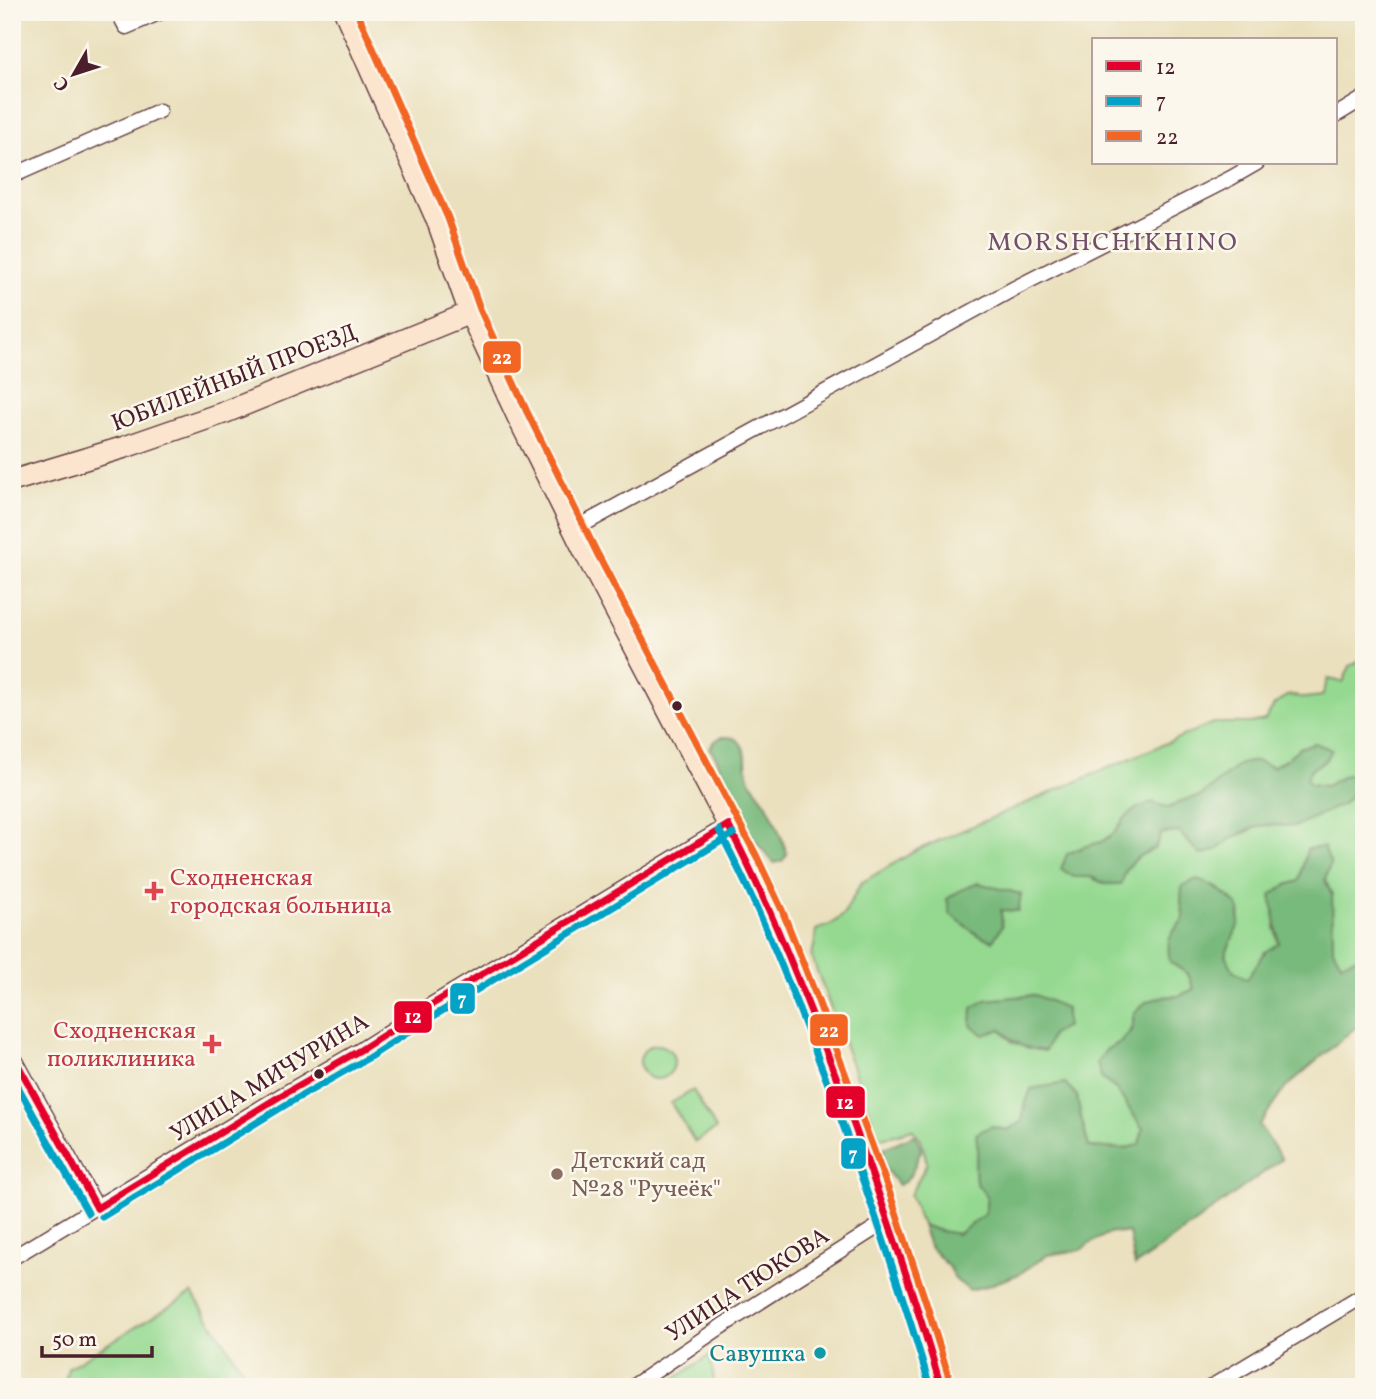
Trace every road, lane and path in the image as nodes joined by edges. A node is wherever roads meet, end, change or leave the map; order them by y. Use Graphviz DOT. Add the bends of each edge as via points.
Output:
graph roads {
  1 [pos="118,12"];
  2 [pos="161,12"];
  3 [pos="345,12"];
  4 [pos="1364,98"];
  5 [pos="159,111"];
  6 [pos="1338,114"];
  7 [pos="1255,164"];
  8 [pos="12,176"];
  9 [pos="470,313"];
  10 [pos="12,481"];
  11 [pos="573,530"];
  12 [pos="729,825"];
  13 [pos="12,1054"];
  14 [pos="97,1208"];
  15 [pos="888,1220"];
  16 [pos="12,1258"];
  17 [pos="1364,1295"];
  18 [pos="632,1387"];
  19 [pos="941,1387"];
  20 [pos="1211,1387"];
  1 -- 2 [label="street" via="125,27"];
  3 -- 9 [label="street" via="438,222"];
  4 -- 6 [label="street"];
  5 -- 8 [label="street"];
  7 -- 11 [label="street" via="1015,288"];
  9 -- 10 [label="street, ЮБИЛЕЙНЫЙ ПРОЕЗД" via="226,412"];
  9 -- 11 [label="street"];
  11 -- 12 [label="street"];
  12 -- 14 [label="street, УЛИЦА МИЧУРИНА"];
  12 -- 15 [label="street" via="789,953"];
  13 -- 14 [label="street"];
  14 -- 16 [label="street, УЛИЦА МИЧУРИНА"];
  15 -- 18 [label="street, УЛИЦА ТЮКОВА"];
  15 -- 19 [label="street"];
  17 -- 20 [label="street"];
}
